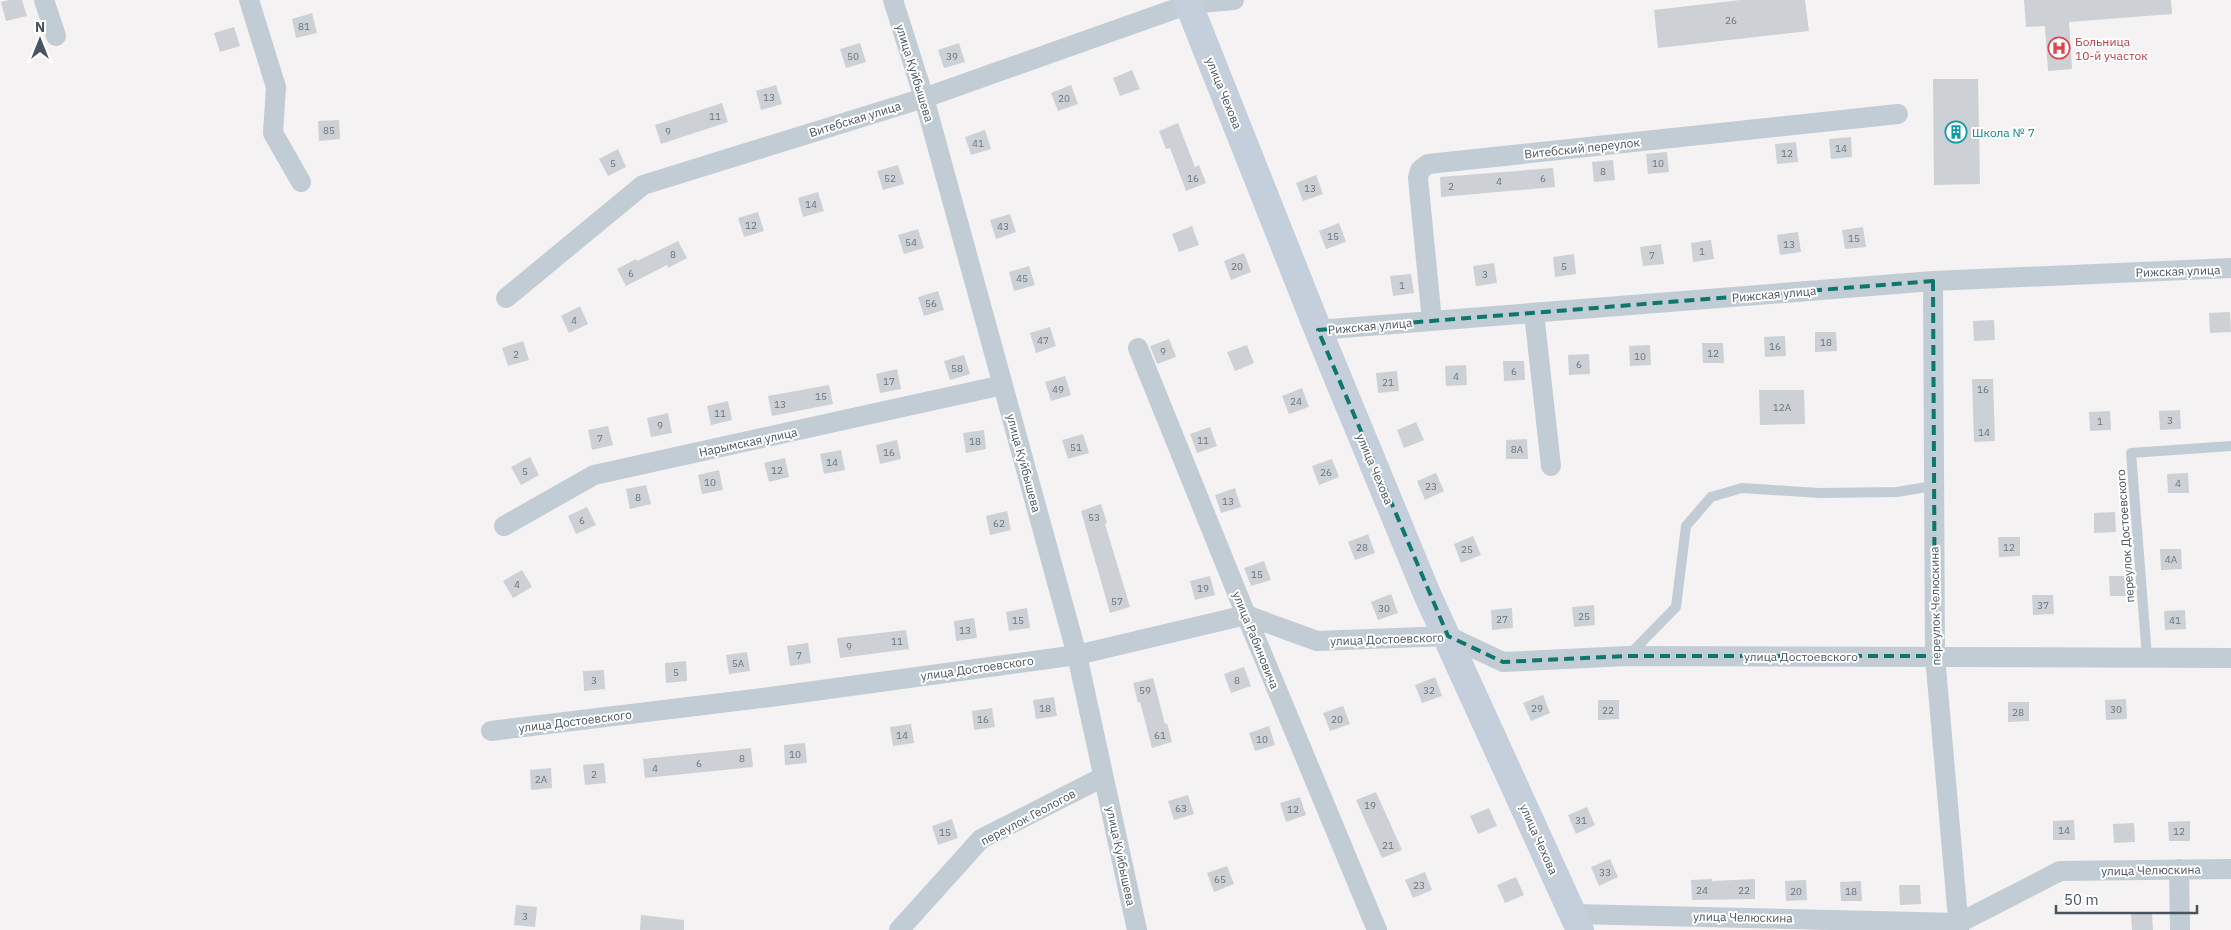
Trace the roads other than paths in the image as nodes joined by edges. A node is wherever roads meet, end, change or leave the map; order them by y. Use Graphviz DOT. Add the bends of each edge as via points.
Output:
graph roads {
  1 [pos="44,0"];
  2 [pos="249,0"];
  3 [pos="893,0"];
  4 [pos="1234,0"];
  5 [pos="1188,2"];
  6 [pos="56,36"];
  7 [pos="924,98"];
  8 [pos="1898,114"];
  9 [pos="301,182"];
  10 [pos="2231,268"];
  11 [pos="1933,281"];
  12 [pos="506,298"];
  13 [pos="1534,313"];
  14 [pos="1432,321"];
  15 [pos="1318,330"];
  16 [pos="1138,348"];
  17 [pos="1003,386"];
  18 [pos="2231,446"];
  19 [pos="1551,466"];
  20 [pos="1933,486"];
  21 [pos="504,526"];
  22 [pos="1246,615"];
  23 [pos="1448,636"];
  24 [pos="1077,654"];
  25 [pos="1627,656"];
  26 [pos="1935,656"];
  27 [pos="2147,657"];
  28 [pos="2231,658"];
  29 [pos="491,731"];
  30 [pos="1103,778"];
  31 [pos="2179,869"];
  32 [pos="2231,869"];
  33 [pos="1576,922"];
  34 [pos="1758,924"];
  35 [pos="1959,926"];
  36 [pos="899,930"];
  37 [pos="1137,930"];
  38 [pos="1377,930"];
  39 [pos="2180,930"];
  1 -- 6 [label="street"];
  2 -- 9 [label="street" via="276,87 273,133"];
  3 -- 7 [label="street, улица Куйбышева"];
  4 -- 5 [label="street, Витебская улица"];
  5 -- 7 [label="street, Витебская улица"];
  5 -- 15 [label="street, улица Чехова"];
  7 -- 12 [label="street, Витебская улица" via="643,185"];
  7 -- 17 [label="street, улица Куйбышева"];
  8 -- 14 [label="street, Витебский переулок" via="1428,164 1420,170 1418,178"];
  10 -- 11 [label="street, Рижская улица"];
  11 -- 13 [label="street, Рижская улица"];
  11 -- 20 [label="street, переулок Челюскина"];
  13 -- 14 [label="street, Рижская улица"];
  13 -- 19 [label="street"];
  14 -- 15 [label="street, Рижская улица"];
  15 -- 23 [label="street, улица Чехова" via="1427,594"];
  16 -- 22 [label="street, улица Рабиновича"];
  17 -- 21 [label="street, Нарымская улица" via="594,476"];
  17 -- 24 [label="street, улица Куйбышева"];
  18 -- 27 [label="lane, переулок Достоевского" via="2131,453"];
  20 -- 25 [label="lane" via="1897,492 1828,493 1742,488 1711,497 1686,526 1676,607"];
  20 -- 26 [label="street, переулок Челюскина"];
  22 -- 23 [label="street, улица Достоевского" via="1318,641"];
  22 -- 24 [label="street, улица Достоевского"];
  22 -- 38 [label="street, улица Рабиновича"];
  23 -- 25 [label="street, улица Достоевского" via="1503,662"];
  23 -- 33 [label="street, улица Чехова"];
  24 -- 29 [label="street, улица Достоевского" via="770,697"];
  24 -- 30 [label="street, улица Куйбышева"];
  25 -- 26 [label="street, улица Достоевского"];
  26 -- 27 [label="street, улица Достоевского"];
  26 -- 35 [label="street, переулок Челюскина"];
  27 -- 28 [label="street, улица Достоевского"];
  30 -- 36 [label="street, переулок Геологов" via="981,839"];
  30 -- 37 [label="street, улица Куйбышева"];
  31 -- 32 [label="street, улица Челюскина"];
  31 -- 35 [label="street, улица Челюскина" via="2060,871"];
  31 -- 39 [label="street"];
  33 -- 34 [label="street, улица Челюскина"];
  34 -- 35 [label="street, улица Челюскина"];
}
